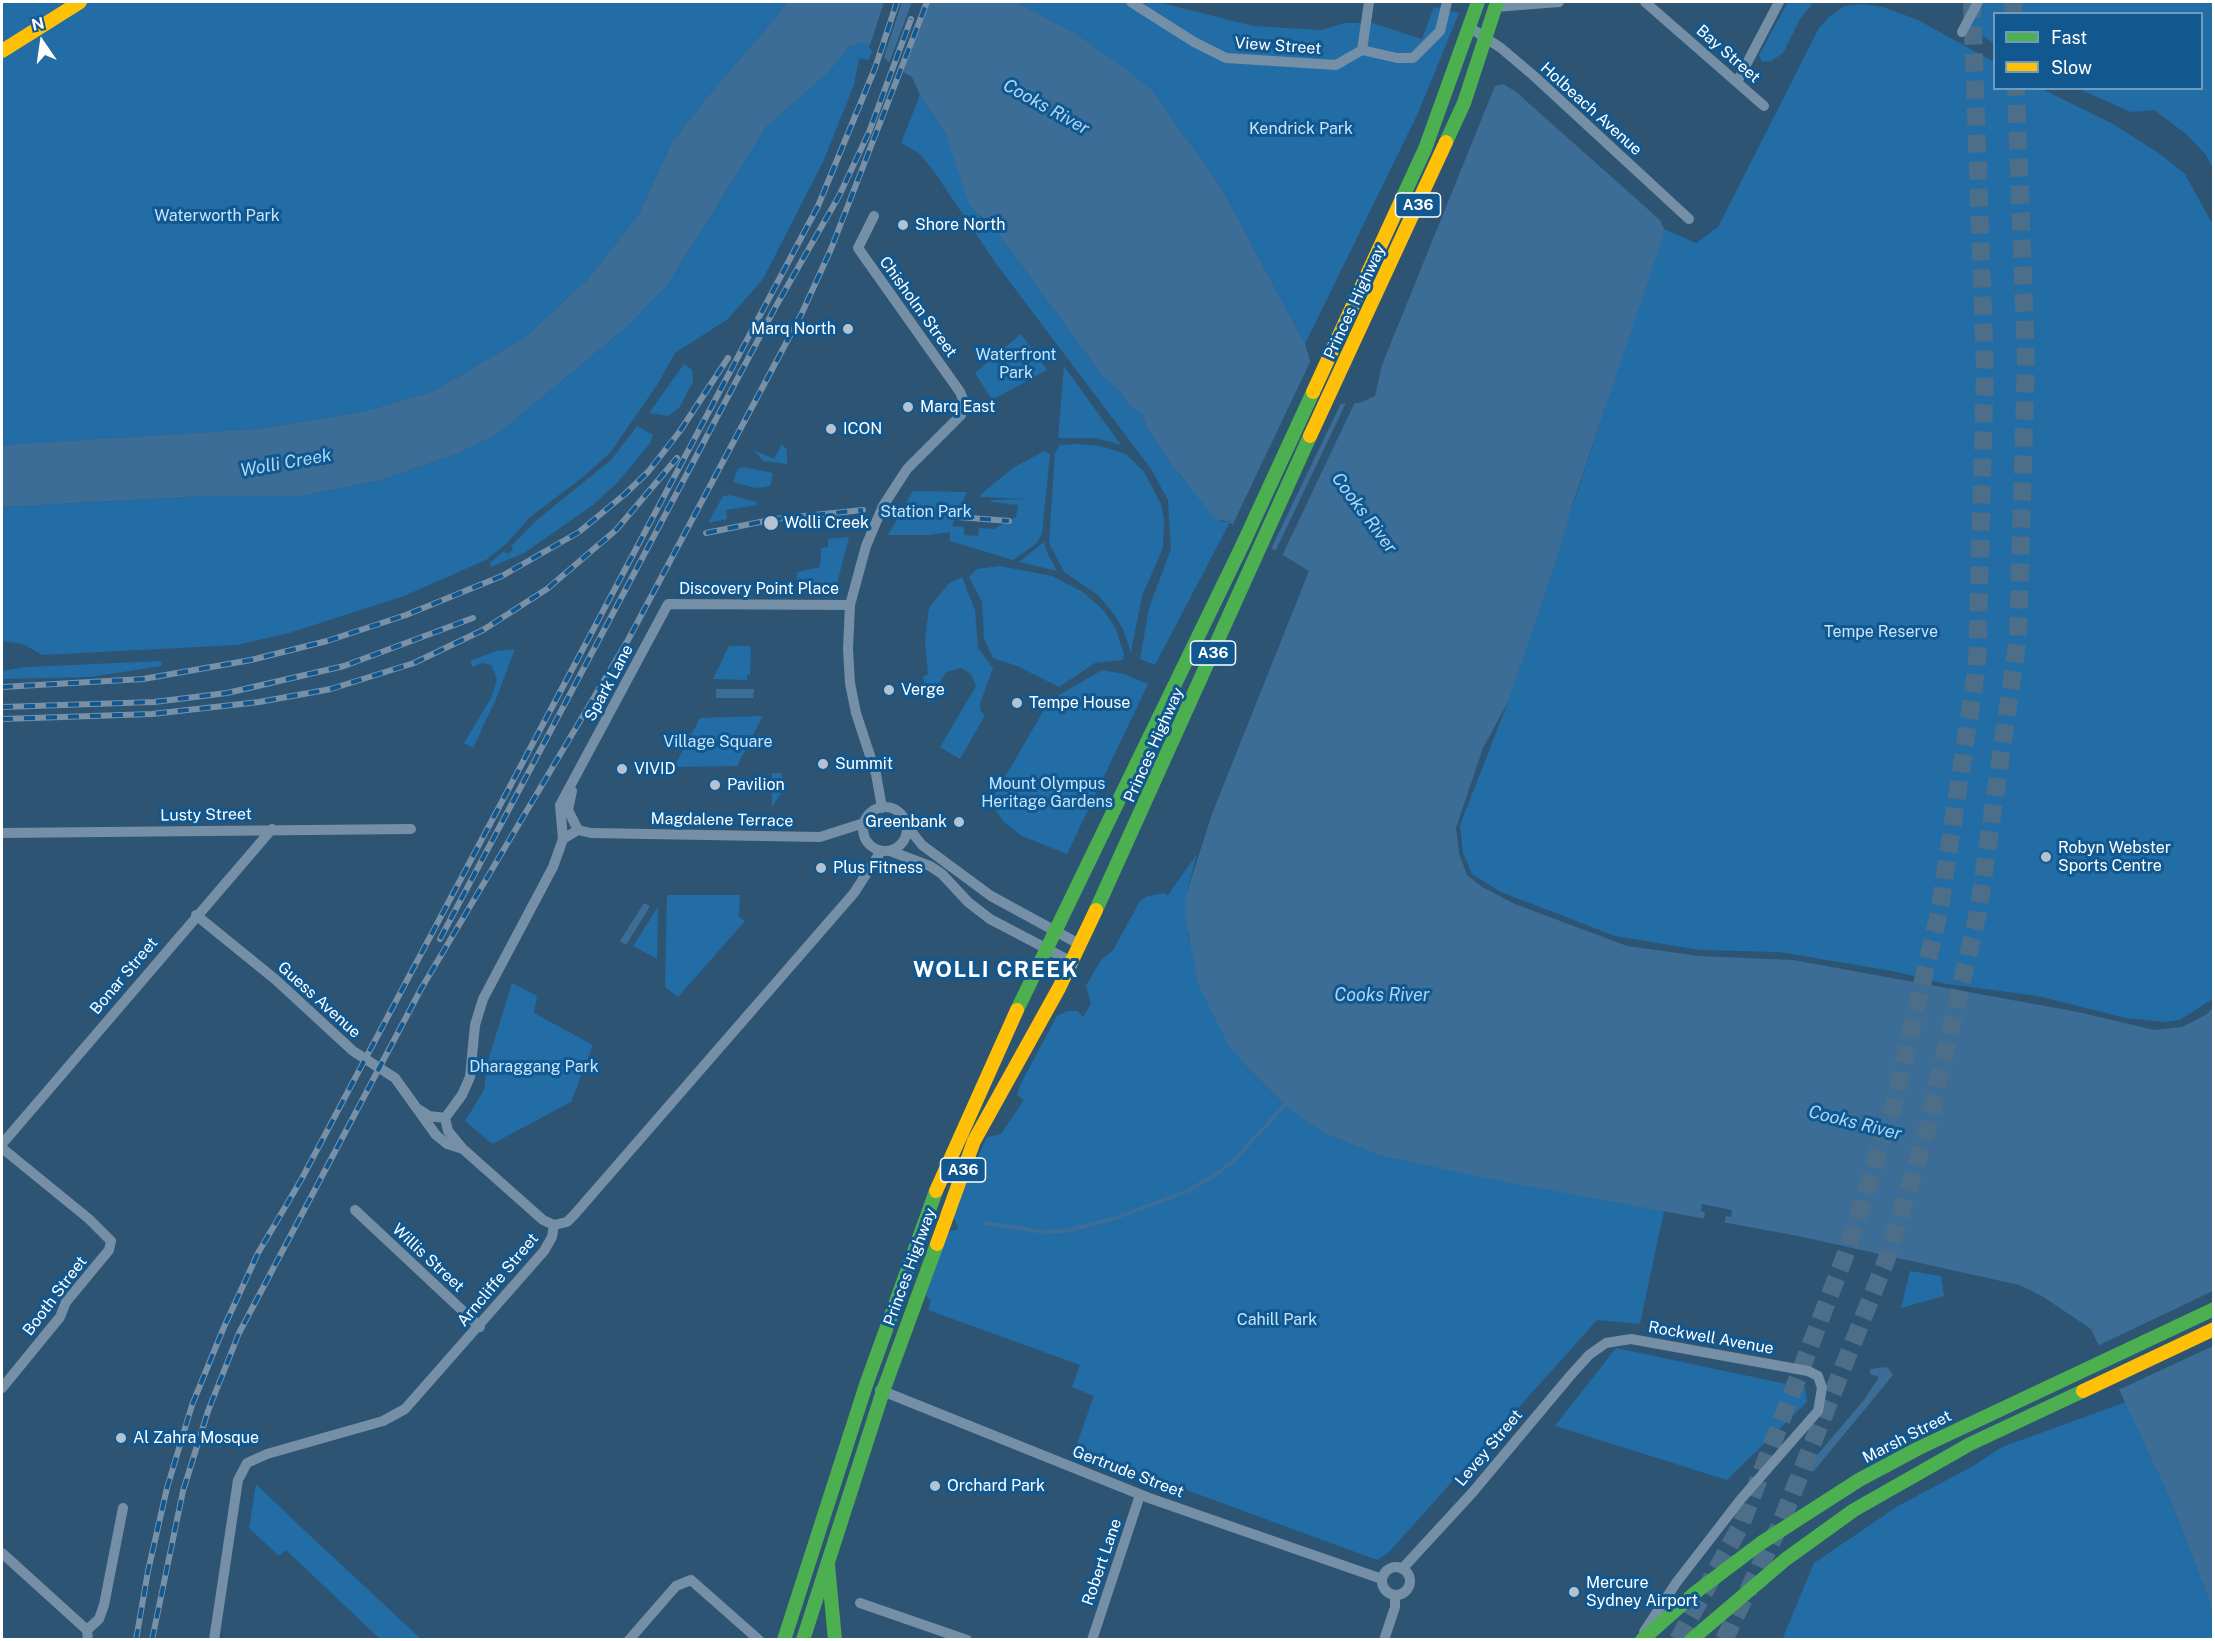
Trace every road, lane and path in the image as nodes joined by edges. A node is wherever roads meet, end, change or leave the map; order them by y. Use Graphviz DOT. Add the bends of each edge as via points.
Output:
graph roads {
  1 [pos="80,2"];
  2 [pos="1131,2"];
  3 [pos="1369,2"];
  4 [pos="1447,2"];
  5 [pos="1478,2"];
  6 [pos="1559,2"];
  7 [pos="1645,2"];
  8 [pos="1779,2"];
  9 [pos="1978,2"];
  10 [pos="1496,4"];
  11 [pos="1469,27"];
  12 [pos="1962,32"];
  13 [pos="1487,39"];
  14 [pos="1362,50"];
  15 [pos="2,51"];
  16 [pos="1737,82"];
  17 [pos="1764,106"];
  18 [pos="874,216"];
  19 [pos="1689,219"];
  20 [pos="668,604"];
  21 [pos="850,605"];
  22 [pos="576,776"];
  23 [pos="882,808"];
  24 [pos="864,823"];
  25 [pos="907,826"];
  26 [pos="272,829"];
  27 [pos="411,829"];
  28 [pos="578,830"];
  29 [pos="2,833"];
  30 [pos="563,839"];
  31 [pos="885,851"];
  32 [pos="196,915"];
  33 [pos="1055,930"];
  34 [pos="1081,945"];
  35 [pos="1046,947"];
  36 [pos="1072,962"];
  37 [pos="418,1109"];
  38 [pos="445,1118"];
  39 [pos="2,1146"];
  40 [pos="463,1149"];
  41 [pos="355,1210"];
  42 [pos="554,1226"];
  43 [pos="2214,1309"];
  44 [pos="480,1327"];
  45 [pos="2214,1329"];
  46 [pos="1599,1347"];
  47 [pos="1818,1376"];
  48 [pos="866,1385"];
  49 [pos="2,1388"];
  50 [pos="883,1391"];
  51 [pos="1140,1495"];
  52 [pos="123,1508"];
  53 [pos="2,1553"];
  54 [pos="828,1565"];
  55 [pos="1402,1569"];
  56 [pos="1382,1580"];
  57 [pos="1395,1595"];
  58 [pos="860,1603"];
  59 [pos="795,1611"];
  60 [pos="88,1635"];
  61 [pos="805,1639"];
  62 [pos="214,1640"];
  63 [pos="629,1640"];
  64 [pos="759,1640"];
  65 [pos="784,1640"];
  66 [pos="835,1640"];
  67 [pos="967,1640"];
  68 [pos="1092,1640"];
  69 [pos="1384,1640"];
  70 [pos="1640,1640"];
  71 [pos="1691,1640"];
  1 -- 15 [label="main road"];
  2 -- 14 [label="street, View Street" via="1226,58 1336,65"];
  3 -- 14 [label="street"];
  4 -- 14 [label="street" via="1440,31 1413,58"];
  5 -- 11 [label="main road, Princes Highway / A36"];
  6 -- 10 [label="street"];
  7 -- 16 [label="street, Bay Street"];
  8 -- 16 [label="street"];
  9 -- 12 [label="street"];
  10 -- 13 [label="main road, Princes Highway / A36"];
  11 -- 13 [label="street, Holbeach Avenue"];
  11 -- 33 [label="main road, Princes Highway / A36" via="1425,149 1242,546"];
  13 -- 19 [label="street, Holbeach Avenue" via="1534,76"];
  13 -- 34 [label="main road, Princes Highway / A36" via="1456,123 1256,553"];
  16 -- 17 [label="street, Bay Street"];
  18 -- 21 [label="street, Chisholm Street" via="858,248 965,404 961,415 920,454 895,485 866,546"];
  20 -- 21 [label="street, Discovery Point Place"];
  20 -- 22 [label="street, Spark Lane"];
  21 -- 23 [label="street" via="851,690"];
  22 -- 28 [label="street, Spark Lane" via="568,804"];
  22 -- 30 [label="street, Spark Lane" via="560,805"];
  23 -- 24 [label="street" via="871,813"];
  23 -- 25 [label="street" via="898,812"];
  24 -- 28 [label="street, Magdalene Terrace" via="820,837"];
  24 -- 31 [label="street" via="868,844"];
  25 -- 31 [label="street" via="901,844"];
  25 -- 33 [label="street" via="922,845 991,896"];
  26 -- 27 [label="street, Lusty Street"];
  26 -- 29 [label="street, Lusty Street"];
  26 -- 32 [label="street, Bonar Street"];
  28 -- 30 [label="street"];
  30 -- 38 [label="street" via="553,867 483,999 475,1025 470,1077"];
  31 -- 35 [label="street" via="930,866 990,919"];
  31 -- 42 [label="street, Arncliffe Street" via="854,893 574,1215"];
  32 -- 37 [label="street, Guess Avenue" via="276,980 353,1052 395,1078"];
  32 -- 39 [label="street, Bonar Street"];
  33 -- 34 [label="street"];
  33 -- 35 [label="main road, Princes Highway / A36"];
  34 -- 36 [label="main road, Princes Highway / A36"];
  35 -- 36 [label="street"];
  35 -- 48 [label="main road, Princes Highway / A36" via="930,1204"];
  36 -- 50 [label="main road, Princes Highway / A36" via="974,1141"];
  37 -- 38 [label="street" via="429,1116"];
  37 -- 40 [label="street, Guess Avenue" via="436,1135"];
  38 -- 40 [label="street, Guess Avenue" via="448,1131"];
  39 -- 49 [label="street, Booth Street" via="111,1241 109,1250 66,1302 60,1317"];
  40 -- 42 [label="street, Guess Avenue"];
  41 -- 44 [label="street, Willis Street"];
  42 -- 44 [label="street, Arncliffe Street" via="544,1251"];
  43 -- 70 [label="main road, Marsh Street" via="1886,1466 1787,1524"];
  44 -- 62 [label="street, Arncliffe Street" via="405,1410 383,1421 247,1463 238,1480"];
  45 -- 71 [label="main road" via="1942,1458 1854,1510 1764,1577"];
  46 -- 47 [label="street, Rockwell Avenue" via="1631,1339"];
  46 -- 55 [label="street, Levey Street"];
  47 -- 70 [label="street, Marsh Street" via="1822,1388 1818,1411 1741,1499 1676,1583"];
  48 -- 50 [label="street, Gertrude Street"];
  48 -- 59 [label="main road, Princes Highway / A36"];
  50 -- 51 [label="street, Gertrude Street"];
  50 -- 54 [label="main road, Princes Highway / A36"];
  51 -- 56 [label="street, Gertrude Street"];
  51 -- 68 [label="street, Robert Lane"];
  52 -- 60 [label="street" via="102,1613"];
  53 -- 60 [label="street"];
  54 -- 61 [label="main road, Princes Highway / A36"];
  54 -- 66 [label="main road"];
  55 -- 56 [label="street" via="1389,1569"];
  55 -- 57 [label="street" via="1409,1585"];
  56 -- 57 [label="street" via="1385,1590"];
  57 -- 69 [label="street"];
  58 -- 67 [label="street"];
  59 -- 61 [label="main road"];
  59 -- 65 [label="main road, Princes Highway / A36"];
  63 -- 64 [label="street" via="676,1586 687,1580 699,1584"];
}
